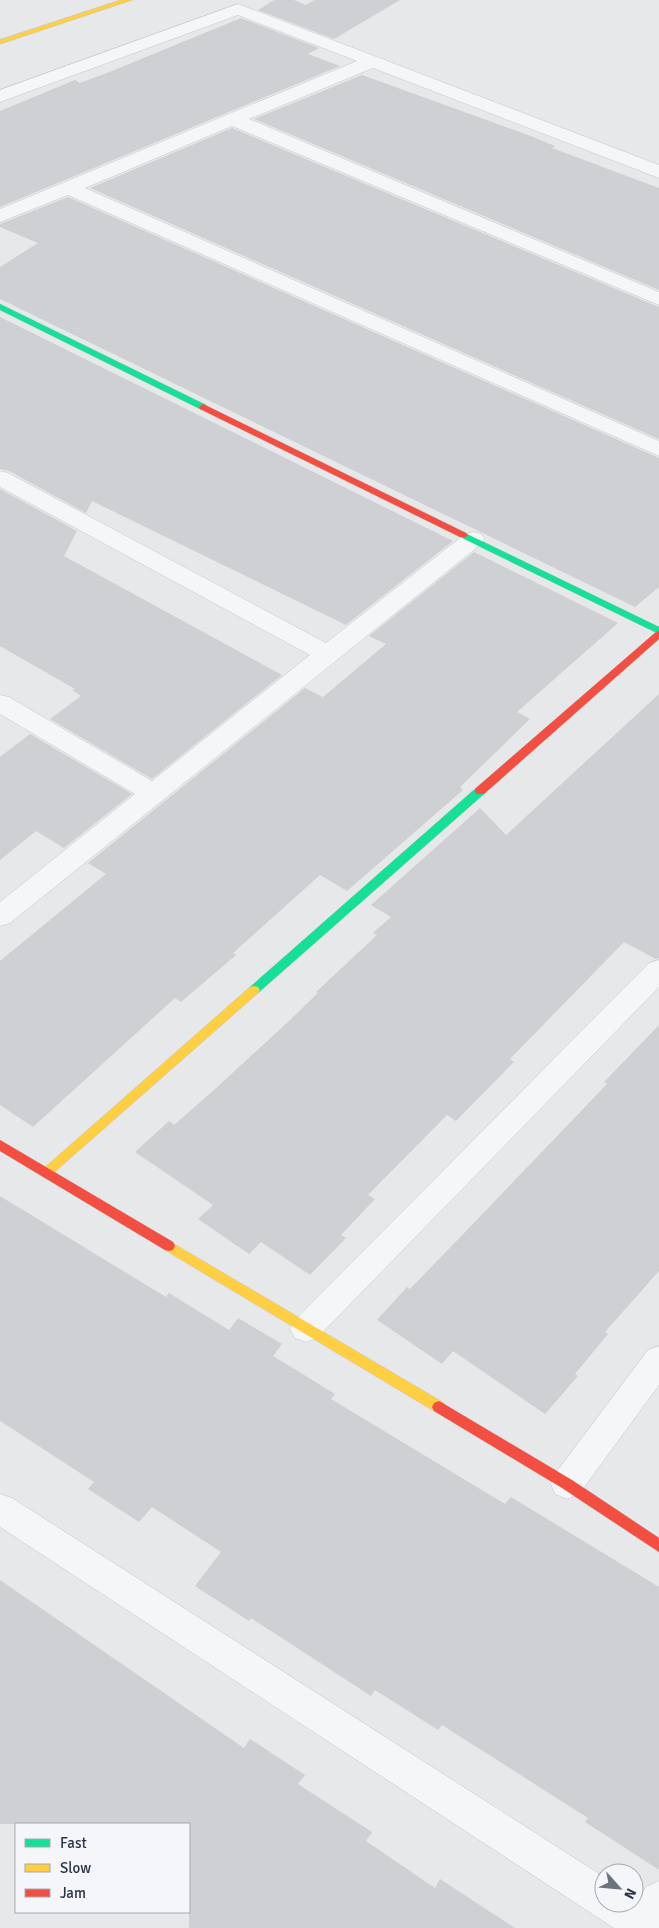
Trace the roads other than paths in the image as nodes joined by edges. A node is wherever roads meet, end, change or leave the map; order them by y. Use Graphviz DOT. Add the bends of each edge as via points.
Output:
graph roads {
  1 [pos="216,0"];
  2 [pos="116,1"];
  3 [pos="238,9"];
  4 [pos="0,42"];
  5 [pos="373,61"];
  6 [pos="0,96"];
  7 [pos="234,120"];
  8 [pos="659,172"];
  9 [pos="70,188"];
  10 [pos="0,216"];
  11 [pos="659,299"];
  12 [pos="0,308"];
  13 [pos="659,449"];
  14 [pos="0,478"];
  15 [pos="473,539"];
  16 [pos="659,632"];
  17 [pos="326,653"];
  18 [pos="0,703"];
  19 [pos="154,794"];
  20 [pos="0,916"];
  21 [pos="659,970"];
  22 [pos="0,1145"];
  23 [pos="46,1173"];
  24 [pos="306,1329"];
  25 [pos="659,1360"];
  26 [pos="567,1484"];
  27 [pos="0,1509"];
  28 [pos="659,1546"];
  29 [pos="594,1893"];
  30 [pos="635,1913"];
  31 [pos="648,1918"];
  1 -- 3 [label="street"];
  2 -- 4 [label="street"];
  3 -- 5 [label="street"];
  3 -- 6 [label="street"];
  5 -- 7 [label="street"];
  5 -- 8 [label="street"];
  7 -- 9 [label="street"];
  7 -- 11 [label="street"];
  9 -- 10 [label="street"];
  9 -- 13 [label="street"];
  12 -- 15 [label="street"];
  14 -- 17 [label="street"];
  15 -- 16 [label="street"];
  15 -- 17 [label="street"];
  16 -- 23 [label="street"];
  17 -- 19 [label="street"];
  18 -- 19 [label="street"];
  19 -- 20 [label="street"];
  21 -- 24 [label="street"];
  22 -- 23 [label="street"];
  23 -- 24 [label="street"];
  24 -- 26 [label="street"];
  25 -- 26 [label="street"];
  26 -- 28 [label="street"];
  27 -- 29 [label="street"];
  30 -- 31 [label="street"];
}
